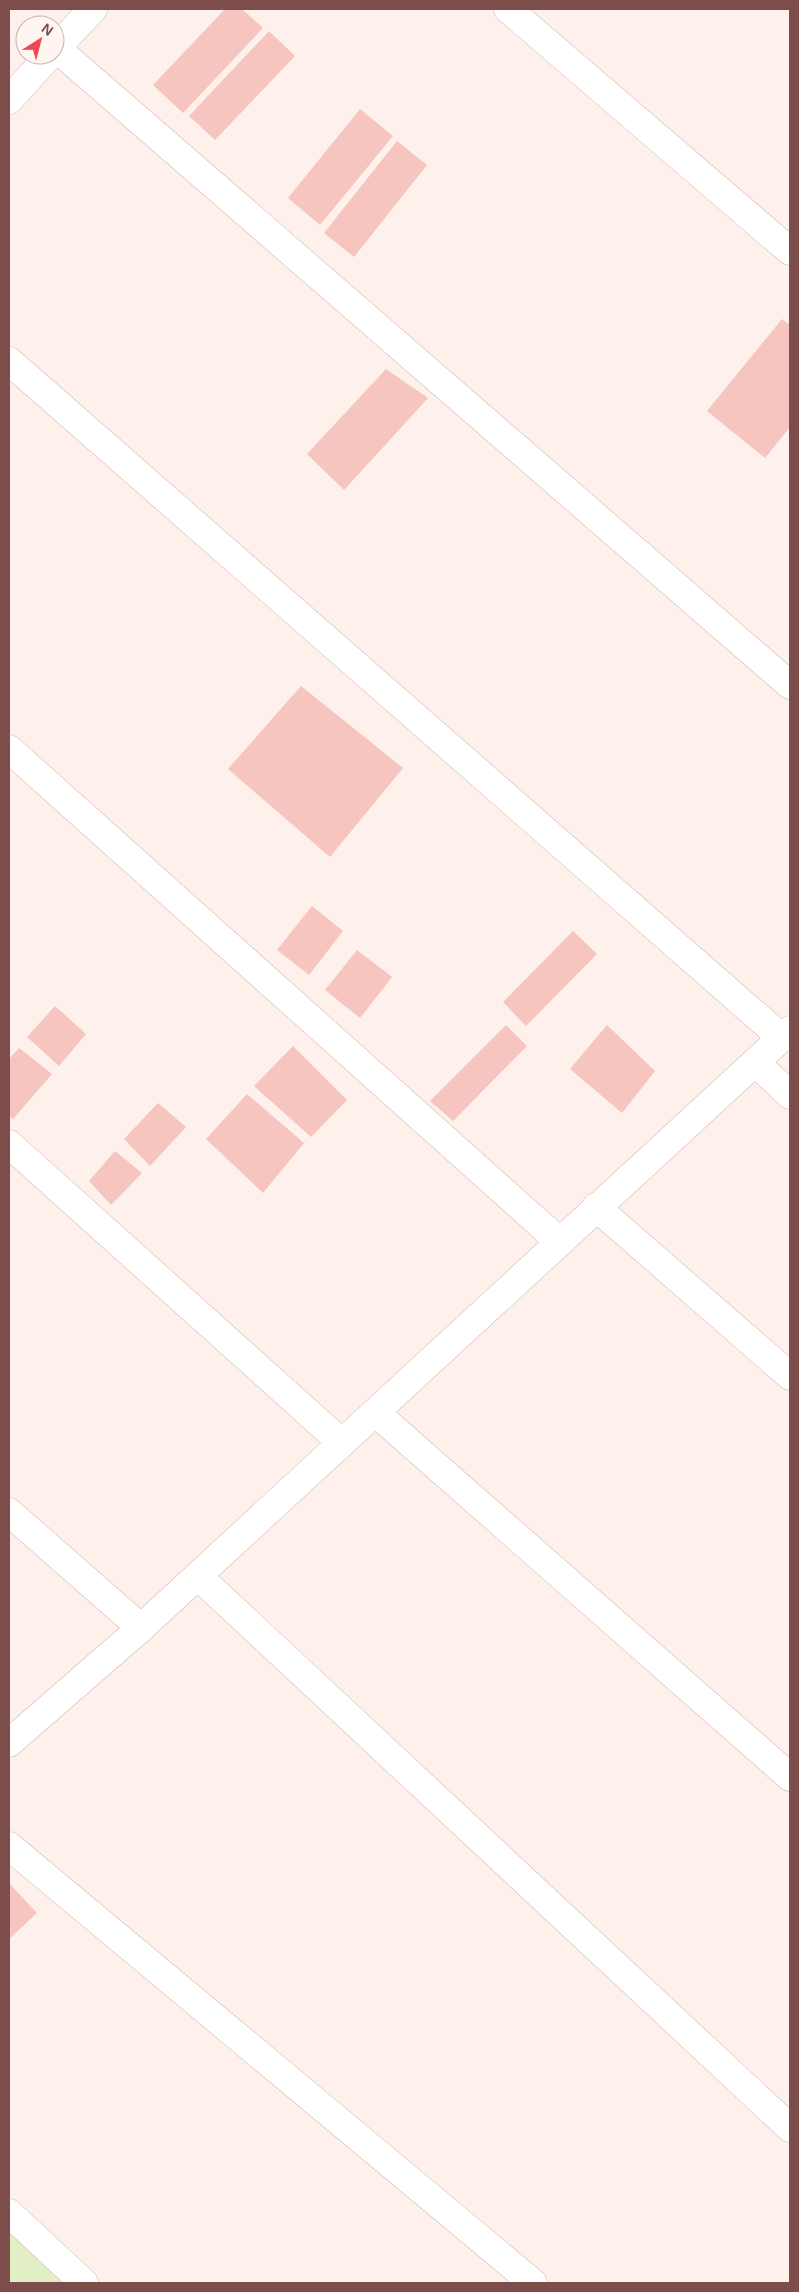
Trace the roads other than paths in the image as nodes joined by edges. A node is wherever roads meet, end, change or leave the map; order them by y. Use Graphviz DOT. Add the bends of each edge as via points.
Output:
graph roads {
  1 [pos="93,9"];
  2 [pos="508,9"];
  3 [pos="65,39"];
  4 [pos="65,60"];
  5 [pos="41,65"];
  6 [pos="9,100"];
  7 [pos="790,251"];
  8 [pos="9,361"];
  9 [pos="790,685"];
  10 [pos="9,749"];
  11 [pos="786,1034"];
  12 [pos="754,1062"];
  13 [pos="790,1095"];
  14 [pos="9,1144"];
  15 [pos="596,1207"];
  16 [pos="560,1242"];
  17 [pos="790,1376"];
  18 [pos="376,1413"];
  19 [pos="342,1443"];
  20 [pos="9,1512"];
  21 [pos="198,1576"];
  22 [pos="141,1628"];
  23 [pos="9,1743"];
  24 [pos="790,1776"];
  25 [pos="9,1846"];
  26 [pos="790,2128"];
  27 [pos="9,2213"];
  28 [pos="84,2283"];
  29 [pos="533,2283"];
  1 -- 3 [label="street"];
  2 -- 7 [label="street"];
  4 -- 9 [label="street"];
  5 -- 6 [label="street"];
  8 -- 11 [label="street"];
  10 -- 16 [label="street"];
  11 -- 12 [label="street"];
  12 -- 13 [label="street"];
  12 -- 15 [label="street"];
  14 -- 19 [label="street"];
  15 -- 16 [label="street"];
  15 -- 17 [label="street"];
  16 -- 18 [label="street"];
  18 -- 19 [label="street"];
  18 -- 24 [label="street"];
  19 -- 21 [label="street"];
  20 -- 22 [label="street"];
  21 -- 22 [label="street"];
  21 -- 26 [label="street"];
  22 -- 23 [label="street"];
  25 -- 29 [label="street"];
  27 -- 28 [label="street"];
}
